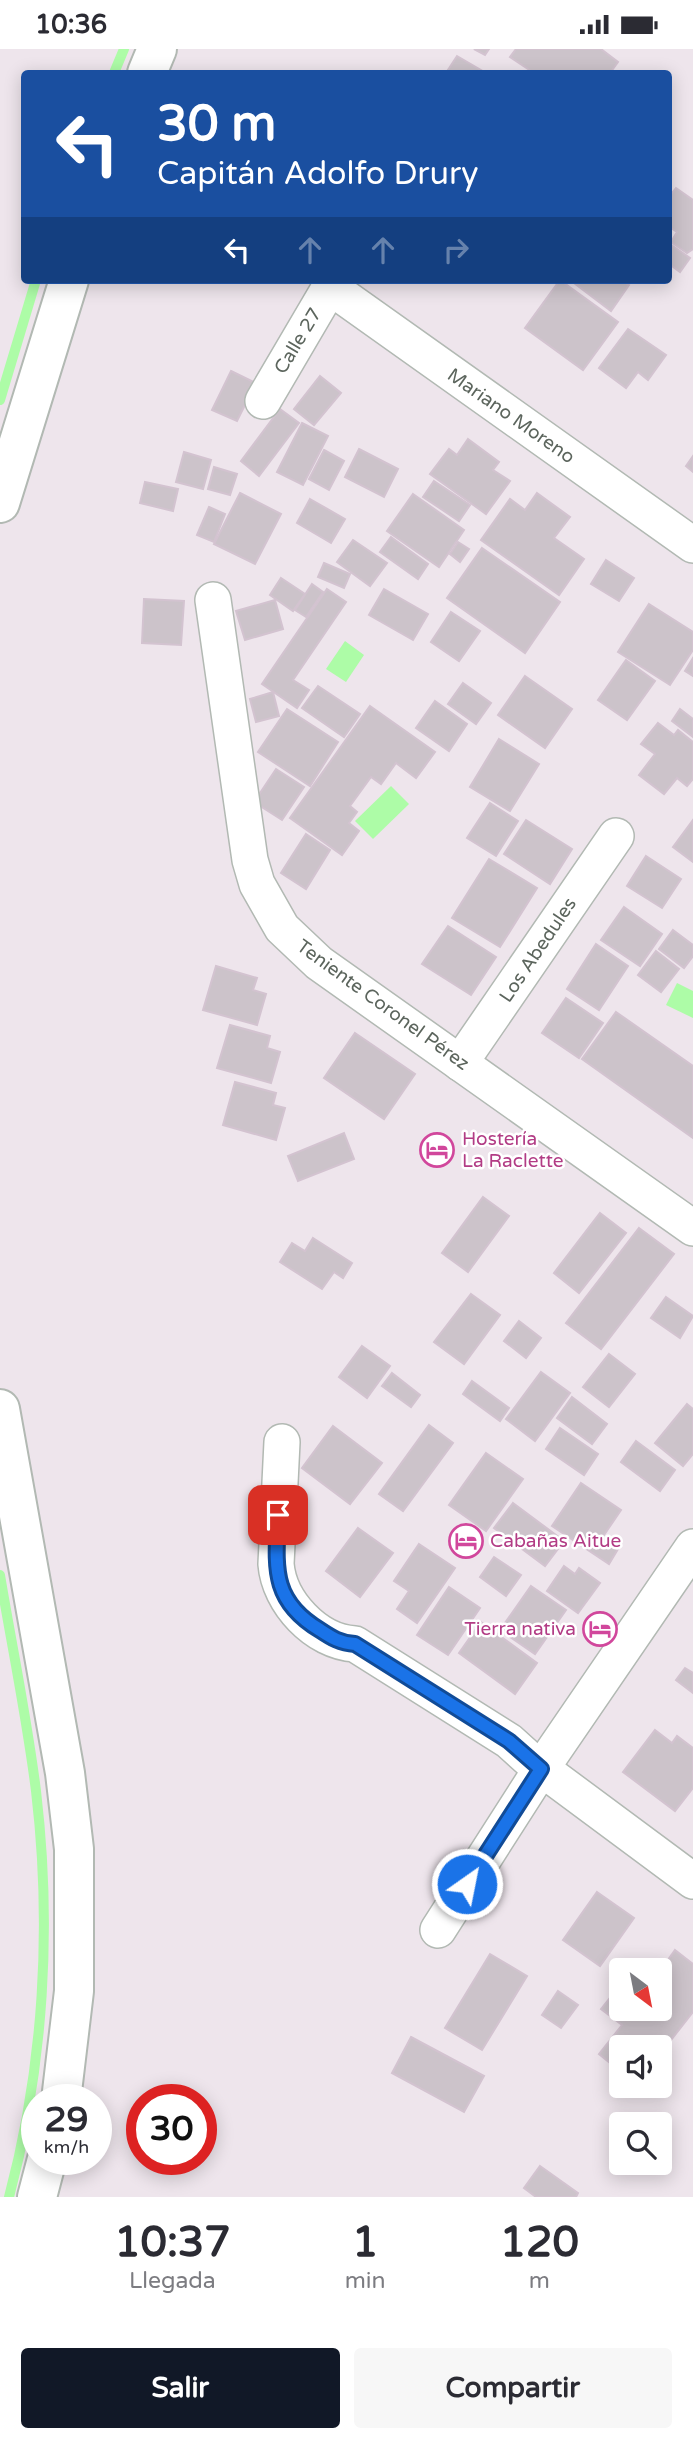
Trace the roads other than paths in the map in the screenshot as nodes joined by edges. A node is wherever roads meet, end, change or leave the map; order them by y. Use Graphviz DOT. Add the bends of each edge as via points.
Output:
graph roads {
  1 [pos="157,49"];
  2 [pos="148,70"];
  3 [pos="68,284"];
  4 [pos="332,284"];
  5 [pos="263,401"];
  6 [pos="0,503"];
  7 [pos="693,545"];
  8 [pos="214,600"];
  9 [pos="616,836"];
  10 [pos="460,1063"];
  11 [pos="693,1228"];
  12 [pos="0,1409"];
  13 [pos="282,1442"];
  14 [pos="693,1547"];
  15 [pos="541,1769"];
  16 [pos="693,1881"];
  17 [pos="438,1930"];
  18 [pos="63,2084"];
  19 [pos="43,2175"];
  20 [pos="37,2197"];
  1 -- 2 [label="street"];
  3 -- 6 [label="street"];
  4 -- 5 [label="street, Calle 27"];
  4 -- 7 [label="street, Mariano Moreno"];
  8 -- 10 [label="street, Teniente Coronel Pérez" via="250,860 267,906 300,948"];
  9 -- 10 [label="street, Los Abedules"];
  10 -- 11 [label="street, Teniente Coronel Pérez"];
  12 -- 18 [label="street" via="65,1773 74,1849 75,1963"];
  13 -- 15 [label="street" via="276,1564 288,1602 309,1624 342,1643 355,1644 509,1741"];
  14 -- 15 [label="street"];
  15 -- 16 [label="street"];
  15 -- 17 [label="street"];
  19 -- 20 [label="street"];
}
